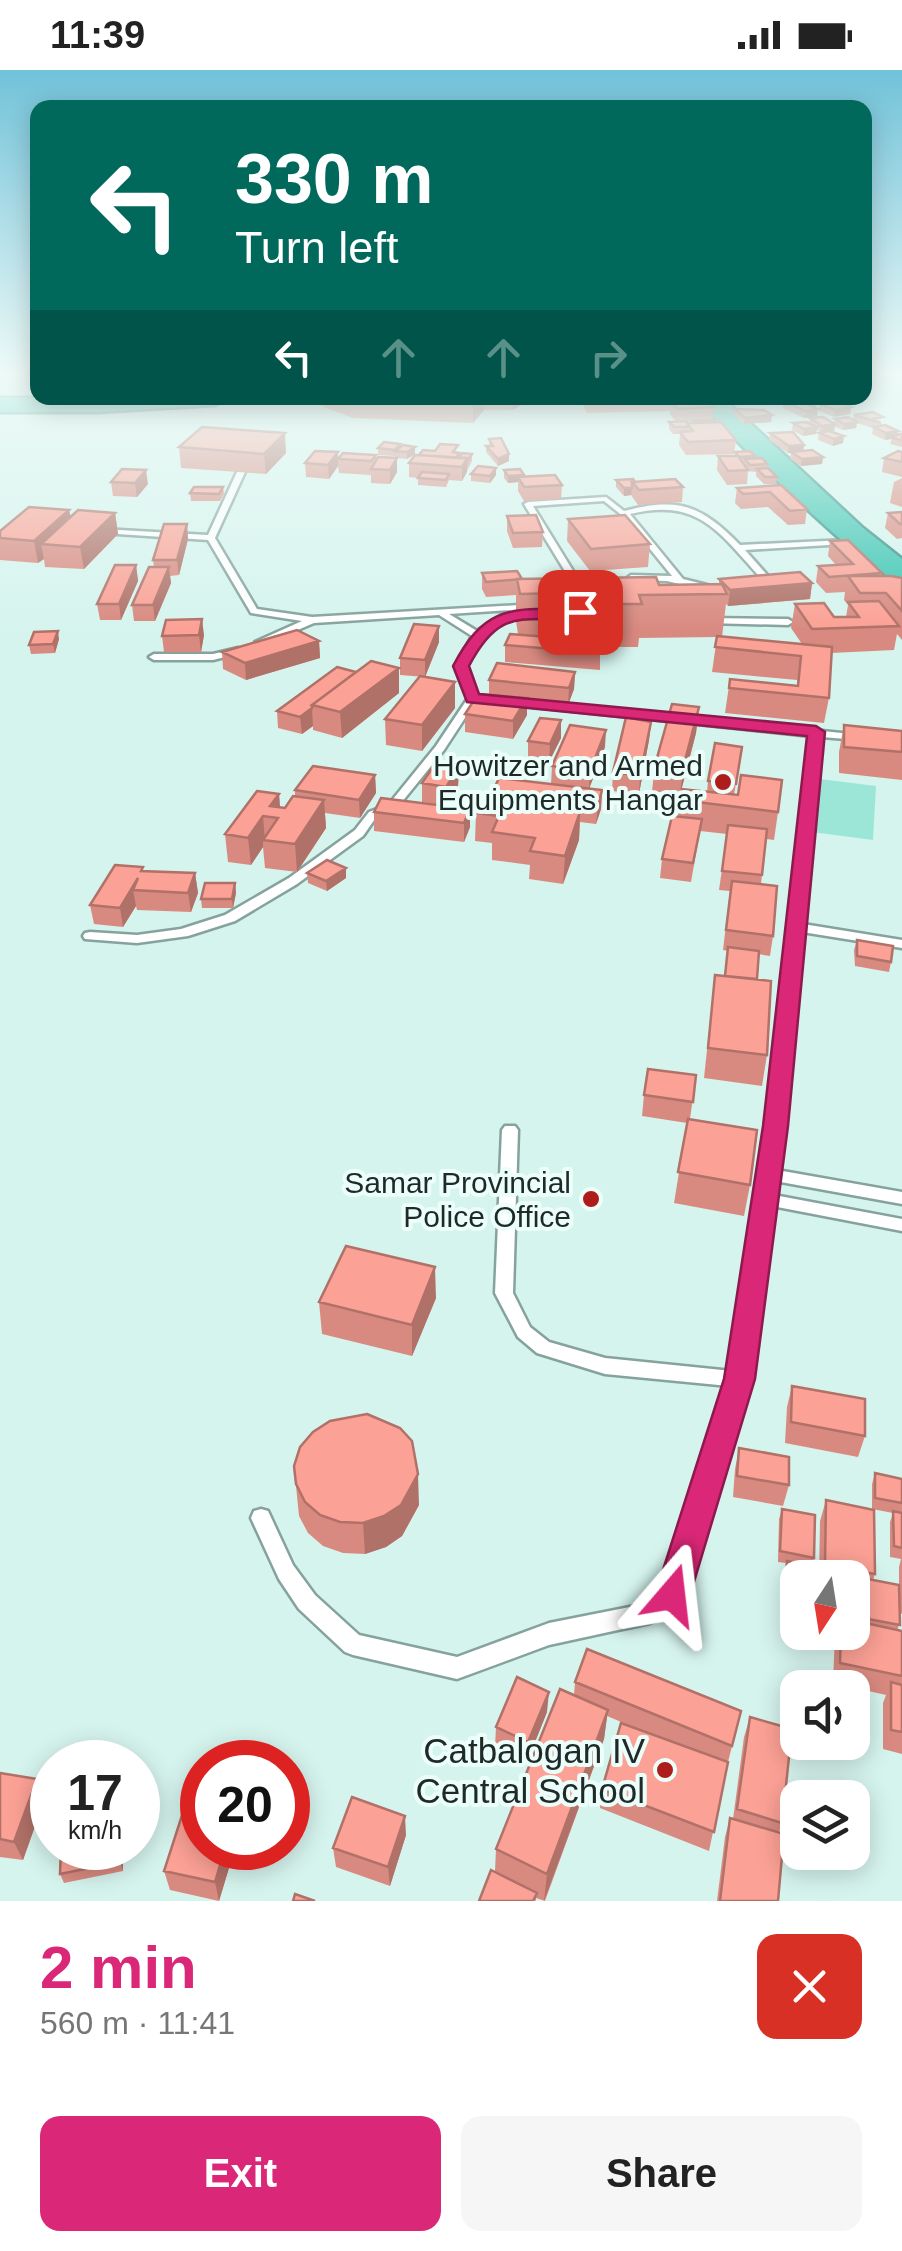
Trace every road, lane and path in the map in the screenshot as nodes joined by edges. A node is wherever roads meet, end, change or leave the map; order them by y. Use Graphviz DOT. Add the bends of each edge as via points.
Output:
graph roads {
  1 [pos="774,459"];
  2 [pos="241,472"];
  3 [pos="624,516"];
  4 [pos="88,530"];
  5 [pos="212,538"];
  6 [pos="856,538"];
  7 [pos="734,544"];
  8 [pos="902,574"];
  9 [pos="613,578"];
  10 [pos="594,579"];
  11 [pos="679,580"];
  12 [pos="527,587"];
  13 [pos="748,587"];
  14 [pos="711,588"];
  15 [pos="523,607"];
  16 [pos="442,614"];
  17 [pos="510,614"];
  18 [pos="545,614"];
  19 [pos="312,620"];
  20 [pos="698,620"];
  21 [pos="788,622"];
  22 [pos="477,635"];
  23 [pos="154,658"];
  24 [pos="472,698"];
  25 [pos="816,732"];
  26 [pos="868,738"];
  27 [pos="393,806"];
  28 [pos="412,808"];
  29 [pos="796,926"];
  30 [pos="90,936"];
  31 [pos="902,944"];
  32 [pos="510,1130"];
  33 [pos="768,1174"];
  34 [pos="902,1198"];
  35 [pos="765,1199"];
  36 [pos="902,1225"];
  37 [pos="740,1379"];
  38 [pos="261,1518"];
  1 -- 6 [label="highway"];
  2 -- 5 [label="lane"];
  3 -- 7 [label="lane" via="630,510 685,507 703,514"];
  3 -- 10 [label="lane" via="606,499 528,504 569,581"];
  3 -- 11 [label="lane"];
  4 -- 5 [label="lane"];
  5 -- 19 [label="lane" via="254,611"];
  6 -- 7 [label="lane"];
  6 -- 8 [label="highway"];
  7 -- 13 [label="lane" via="764,577"];
  9 -- 11 [label="lane"];
  11 -- 14 [label="lane"];
  12 -- 15 [label="lane" via="542,596"];
  15 -- 16 [label="lane"];
  15 -- 17 [label="lane"];
  16 -- 19 [label="lane"];
  16 -- 22 [label="lane"];
  17 -- 18 [label="lane"];
  17 -- 22 [label="lane"];
  19 -- 23 [label="lane" via="213,658"];
  20 -- 21 [label="lane"];
  22 -- 24 [label="lane" via="461,666"];
  24 -- 25 [label="lane"];
  24 -- 27 [label="lane"];
  25 -- 26 [label="lane"];
  25 -- 29 [label="lane"];
  27 -- 28 [label="lane"];
  27 -- 30 [label="lane" via="374,814 294,881 230,918 137,938"];
  29 -- 31 [label="lane"];
  29 -- 33 [label="lane"];
  32 -- 37 [label="lane" via="504,1293 524,1332 543,1348 605,1366"];
  33 -- 34 [label="lane"];
  33 -- 35 [label="lane"];
  35 -- 36 [label="lane"];
  35 -- 37 [label="lane"];
  37 -- 38 [label="lane" via="672,1595 650,1613 549,1634 457,1668 353,1644 307,1602"];
}
